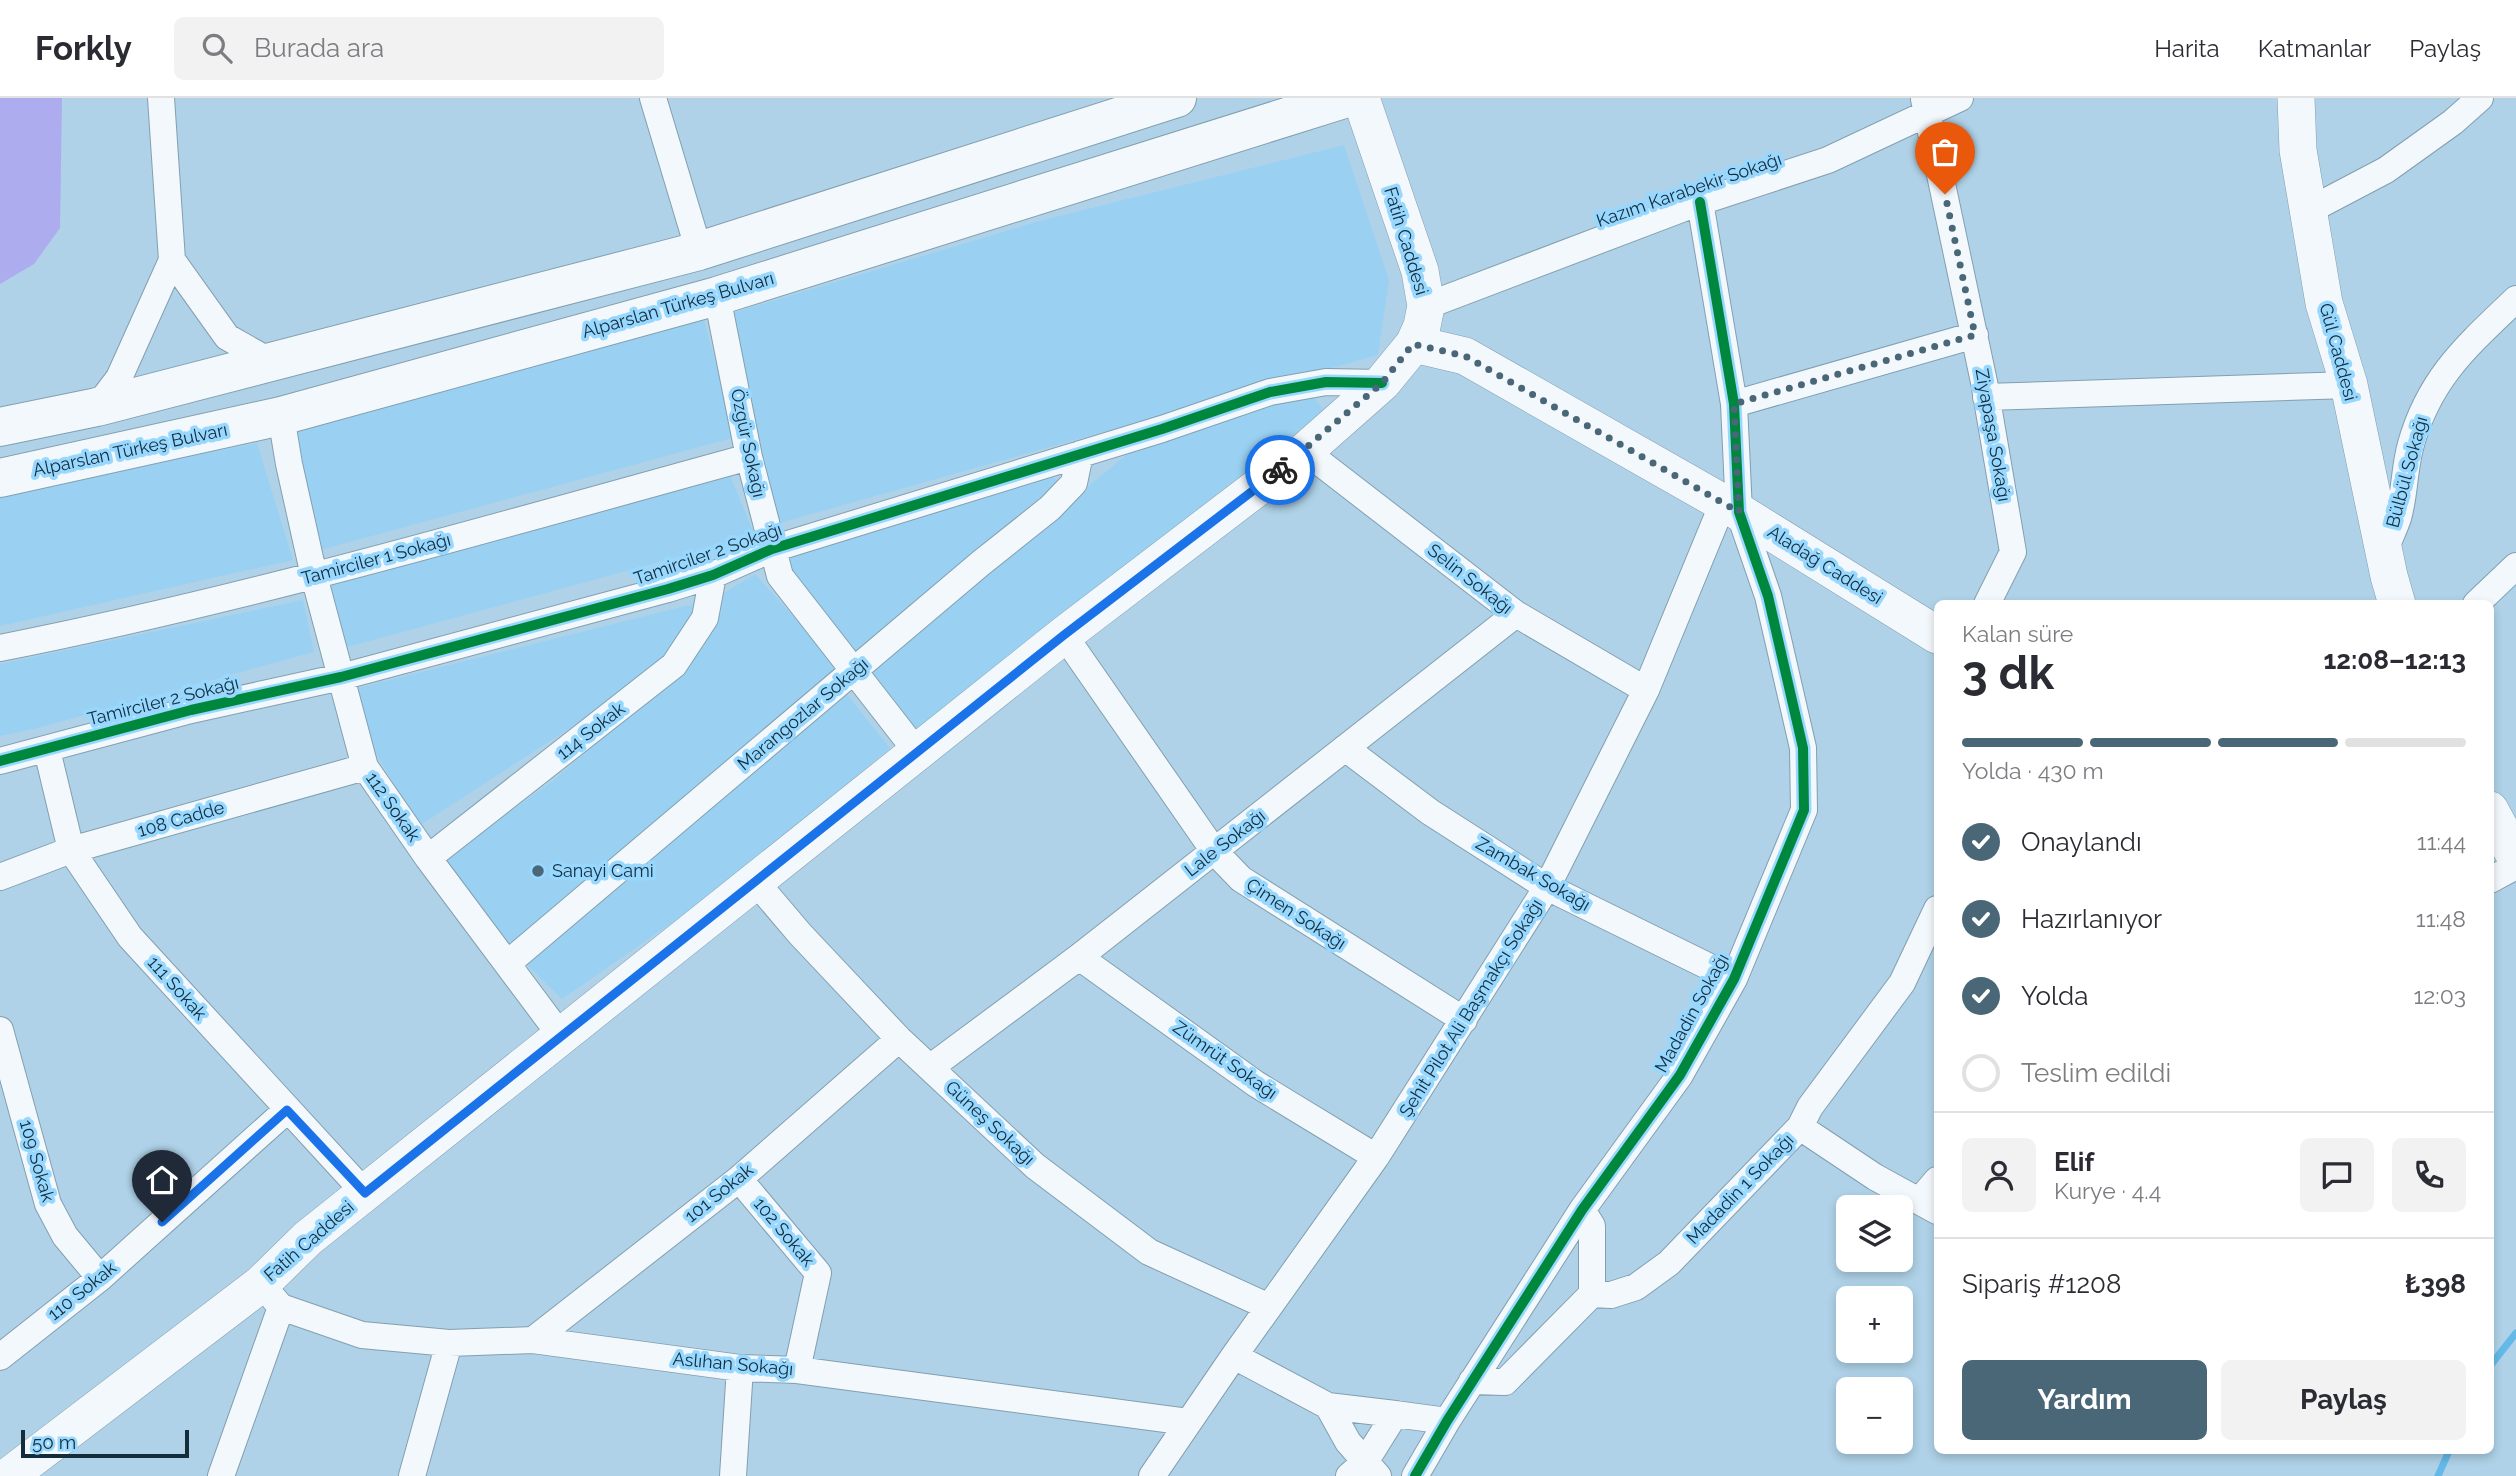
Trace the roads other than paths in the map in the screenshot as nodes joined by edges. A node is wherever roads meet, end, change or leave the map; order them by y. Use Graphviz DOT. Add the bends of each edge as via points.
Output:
graph roads {
  1 [pos="160,98"];
  2 [pos="653,98"];
  3 [pos="1177,98"];
  4 [pos="1347,98"];
  5 [pos="1361,98"];
  6 [pos="1960,98"];
  7 [pos="2296,98"];
  8 [pos="2480,98"];
  9 [pos="1926,106"];
  10 [pos="1700,202"];
  11 [pos="2308,211"];
  12 [pos="699,251"];
  13 [pos="172,260"];
  14 [pos="717,296"];
  15 [pos="2516,299"];
  16 [pos="1426,306"];
  17 [pos="1975,335"];
  18 [pos="1413,344"];
  19 [pos="271,362"];
  20 [pos="1382,383"];
  21 [pos="2348,385"];
  22 [pos="1986,397"];
  23 [pos="1734,404"];
  24 [pos="97,407"];
  25 [pos="281,416"];
  26 [pos="0,427"];
  27 [pos="1304,452"];
  28 [pos="1080,454"];
  29 [pos="749,457"];
  30 [pos="0,478"];
  31 [pos="1731,507"];
  32 [pos="772,549"];
  33 [pos="2384,553"];
  34 [pos="2516,566"];
  35 [pos="713,575"];
  36 [pos="314,576"];
  37 [pos="1989,600"];
  38 [pos="2396,600"];
  39 [pos="2480,600"];
  40 [pos="1516,614"];
  41 [pos="1934,633"];
  42 [pos="1064,635"];
  43 [pos="0,648"];
  44 [pos="853,671"];
  45 [pos="341,677"];
  46 [pos="1646,691"];
  47 [pos="1345,748"];
  48 [pos="47,750"];
  49 [pos="917,752"];
  50 [pos="0,761"];
  51 [pos="365,767"];
  52 [pos="2494,817"];
  53 [pos="71,850"];
  54 [pos="1214,851"];
  55 [pos="2515,854"];
  56 [pos="428,858"];
  57 [pos="2494,876"];
  58 [pos="0,877"];
  59 [pos="755,881"];
  60 [pos="1547,887"];
  61 [pos="1934,915"];
  62 [pos="1079,957"];
  63 [pos="508,963"];
  64 [pos="1734,979"];
  65 [pos="1464,1020"];
  66 [pos="0,1030"];
  67 [pos="561,1036"];
  68 [pos="899,1039"];
  69 [pos="931,1067"];
  70 [pos="287,1110"];
  71 [pos="1800,1127"];
  72 [pos="1376,1157"];
  73 [pos="739,1179"];
  74 [pos="1934,1189"];
  75 [pos="365,1193"];
  76 [pos="1928,1206"];
  77 [pos="1582,1209"];
  78 [pos="100,1278"];
  79 [pos="1592,1294"];
  80 [pos="271,1295"];
  81 [pos="1269,1307"];
  82 [pos="533,1340"];
  83 [pos="449,1343"];
  84 [pos="1234,1356"];
  85 [pos="0,1357"];
  86 [pos="740,1368"];
  87 [pos="797,1370"];
  88 [pos="1472,1381"];
  89 [pos="1328,1406"];
  90 [pos="1395,1414"];
  91 [pos="1447,1421"];
  92 [pos="1188,1422"];
  93 [pos="1364,1471"];
  94 [pos="9,1476"];
  95 [pos="221,1476"];
  96 [pos="412,1476"];
  97 [pos="733,1476"];
  98 [pos="1152,1476"];
  99 [pos="1415,1476"];
  1 -- 13 [label="street"];
  2 -- 12 [label="street"];
  3 -- 12 [label="highway"];
  4 -- 14 [label="highway, Alparslan Türkeş Bulvarı"];
  5 -- 16 [label="main road, Fatih Caddesi" via="1420,271"];
  6 -- 9 [label="street, Kazım Karabekir Sokağı"];
  7 -- 11 [label="main road, Gül Caddesi" via="2298,150"];
  8 -- 11 [label="street" via="2386,170"];
  9 -- 10 [label="street, Kazım Karabekir Sokağı" via="1828,160"];
  9 -- 17 [label="street, Ziyapaşa Sokağı"];
  10 -- 16 [label="street, Kazım Karabekir Sokağı"];
  10 -- 23 [label="street, Şehit Pilot Ali Başmakçı Sokağı"];
  11 -- 21 [label="main road, Gül Caddesi" via="2324,303"];
  12 -- 19 [label="highway"];
  13 -- 19 [label="street" via="227,337"];
  13 -- 24 [label="street" via="119,378"];
  14 -- 25 [label="highway, Alparslan Türkeş Bulvarı"];
  14 -- 29 [label="street, Özgür Sokağı"];
  15 -- 33 [label="street, Bülbül Sokağı" via="2462,352 2427,401 2411,444 2399,516"];
  16 -- 18 [label="main road, Fatih Caddesi"];
  17 -- 22 [label="street, Ziyapaşa Sokağı"];
  17 -- 23 [label="street"];
  18 -- 20 [label="main road, Fatih Caddesi"];
  18 -- 31 [label="main road, Aladağ Caddesi" via="1465,356"];
  19 -- 24 [label="highway"];
  20 -- 27 [label="main road, Fatih Caddesi"];
  20 -- 28 [label="street, Tamirciler 2 Sokağı" via="1326,382 1270,392"];
  21 -- 22 [label="street"];
  21 -- 33 [label="main road, Gül Caddesi"];
  22 -- 37 [label="street, Ziyapaşa Sokağı" via="2013,552"];
  23 -- 31 [label="street, Şehit Pilot Ali Başmakçı Sokağı"];
  24 -- 26 [label="highway"];
  25 -- 30 [label="highway, Alparslan Türkeş Bulvarı"];
  25 -- 36 [label="street, 112 Sokak"];
  27 -- 40 [label="street, Selin Sokağı"];
  27 -- 42 [label="main road, Fatih Caddesi"];
  28 -- 32 [label="street, Tamirciler 2 Sokağı"];
  28 -- 44 [label="street, Marangozlar Sokağı" via="1074,483 1050,508"];
  29 -- 32 [label="street, Özgür Sokağı"];
  29 -- 36 [label="street, Tamirciler 1 Sokağı"];
  31 -- 41 [label="main road, Aladağ Caddesi"];
  31 -- 46 [label="street, Şehit Pilot Ali Başmakçı Sokağı"];
  31 -- 64 [label="street, Madadin Sokağı" via="1768,596 1803,748 1804,810"];
  32 -- 35 [label="street, Tamirciler 2 Sokağı"];
  32 -- 44 [label="street, Özgür Sokağı" via="780,576"];
  33 -- 38 [label="main road, Gül Caddesi"];
  34 -- 39 [label="street"];
  35 -- 45 [label="street, Tamirciler 2 Sokağı"];
  35 -- 56 [label="street, 114 Sokak" via="705,618 674,665"];
  36 -- 43 [label="street, Tamirciler 1 Sokağı"];
  36 -- 45 [label="street, 112 Sokak"];
  40 -- 46 [label="street, Selin Sokağı"];
  40 -- 47 [label="street, Lale Sokağı"];
  42 -- 49 [label="main road, Fatih Caddesi"];
  42 -- 54 [label="street, Çimen Sokağı"];
  44 -- 49 [label="street, Özgür Sokağı"];
  44 -- 63 [label="street, Marangozlar Sokağı"];
  45 -- 48 [label="street, Tamirciler 2 Sokağı" via="191,710"];
  45 -- 51 [label="street, 112 Sokak"];
  46 -- 60 [label="street, Şehit Pilot Ali Başmakçı Sokağı"];
  47 -- 54 [label="street, Lale Sokağı"];
  47 -- 60 [label="street, Zambak Sokağı" via="1430,812"];
  48 -- 50 [label="street, Tamirciler 2 Sokağı"];
  48 -- 53 [label="street, 111 Sokak"];
  49 -- 59 [label="main road, Fatih Caddesi"];
  51 -- 53 [label="street, 108 Cadde"];
  51 -- 56 [label="street, 112 Sokak"];
  52 -- 55 [label="main road"];
  53 -- 58 [label="street, 108 Cadde"];
  53 -- 70 [label="street, 111 Sokak" via="130,937"];
  54 -- 62 [label="street, Lale Sokağı"];
  54 -- 65 [label="street, Çimen Sokağı" via="1241,879"];
  55 -- 57 [label="street"];
  56 -- 63 [label="street, 112 Sokak"];
  59 -- 67 [label="main road, Fatih Caddesi"];
  59 -- 68 [label="street, Güneş Sokağı"];
  60 -- 64 [label="street, Zambak Sokağı"];
  60 -- 65 [label="street, Şehit Pilot Ali Başmakçı Sokağı"];
  61 -- 71 [label="street, Madadin 1 Sokağı" via="1902,983"];
  62 -- 69 [label="street, Lale Sokağı"];
  62 -- 72 [label="street, Zümrüt Sokağı" via="1256,1084"];
  63 -- 67 [label="street, 112 Sokak"];
  64 -- 77 [label="street, Madadin Sokağı" via="1680,1075"];
  65 -- 72 [label="street, Şehit Pilot Ali Başmakçı Sokağı"];
  66 -- 78 [label="street, 109 Sokak" via="48,1205 65,1236"];
  67 -- 75 [label="main road, Fatih Caddesi"];
  68 -- 69 [label="street, Güneş Sokağı"];
  68 -- 73 [label="street, 101 Sokak"];
  69 -- 81 [label="street, Güneş Sokağı" via="1035,1166 1149,1252"];
  70 -- 75 [label="street, 111 Sokak"];
  70 -- 78 [label="street, 110 Sokak"];
  71 -- 76 [label="street"];
  71 -- 79 [label="street, Madadin 1 Sokağı" via="1669,1263 1636,1287"];
  72 -- 81 [label="street, Şehit Pilot Ali Başmakçı Sokağı"];
  73 -- 82 [label="street, 101 Sokak"];
  73 -- 87 [label="street, 102 Sokak" via="818,1273"];
  74 -- 76 [label="street"];
  75 -- 80 [label="main road, Fatih Caddesi" via="308,1238"];
  77 -- 79 [label="street" via="1592,1226"];
  77 -- 88 [label="street, Madadin Sokağı"];
  78 -- 85 [label="street, 110 Sokak"];
  79 -- 88 [label="street" via="1505,1382"];
  80 -- 83 [label="street, Aslıhan Sokağı" via="362,1335"];
  80 -- 94 [label="main road, Fatih Caddesi"];
  80 -- 95 [label="street"];
  81 -- 84 [label="street, Şehit Pilot Ali Başmakçı Sokağı"];
  82 -- 83 [label="street, Aslıhan Sokağı"];
  82 -- 86 [label="street, Aslıhan Sokağı"];
  83 -- 96 [label="street"];
  84 -- 89 [label="street"];
  84 -- 92 [label="street, Şehit Pilot Ali Başmakçı Sokağı"];
  86 -- 87 [label="street, Aslıhan Sokağı"];
  86 -- 97 [label="street"];
  87 -- 92 [label="street, Aslıhan Sokağı"];
  88 -- 91 [label="street, Madadin Sokağı"];
  89 -- 90 [label="street"];
  89 -- 93 [label="street"];
  90 -- 91 [label="street"];
  90 -- 93 [label="street"];
  91 -- 99 [label="street, Madadin Sokağı"];
  92 -- 98 [label="street, Şehit Pilot Ali Başmakçı Sokağı"];
}
